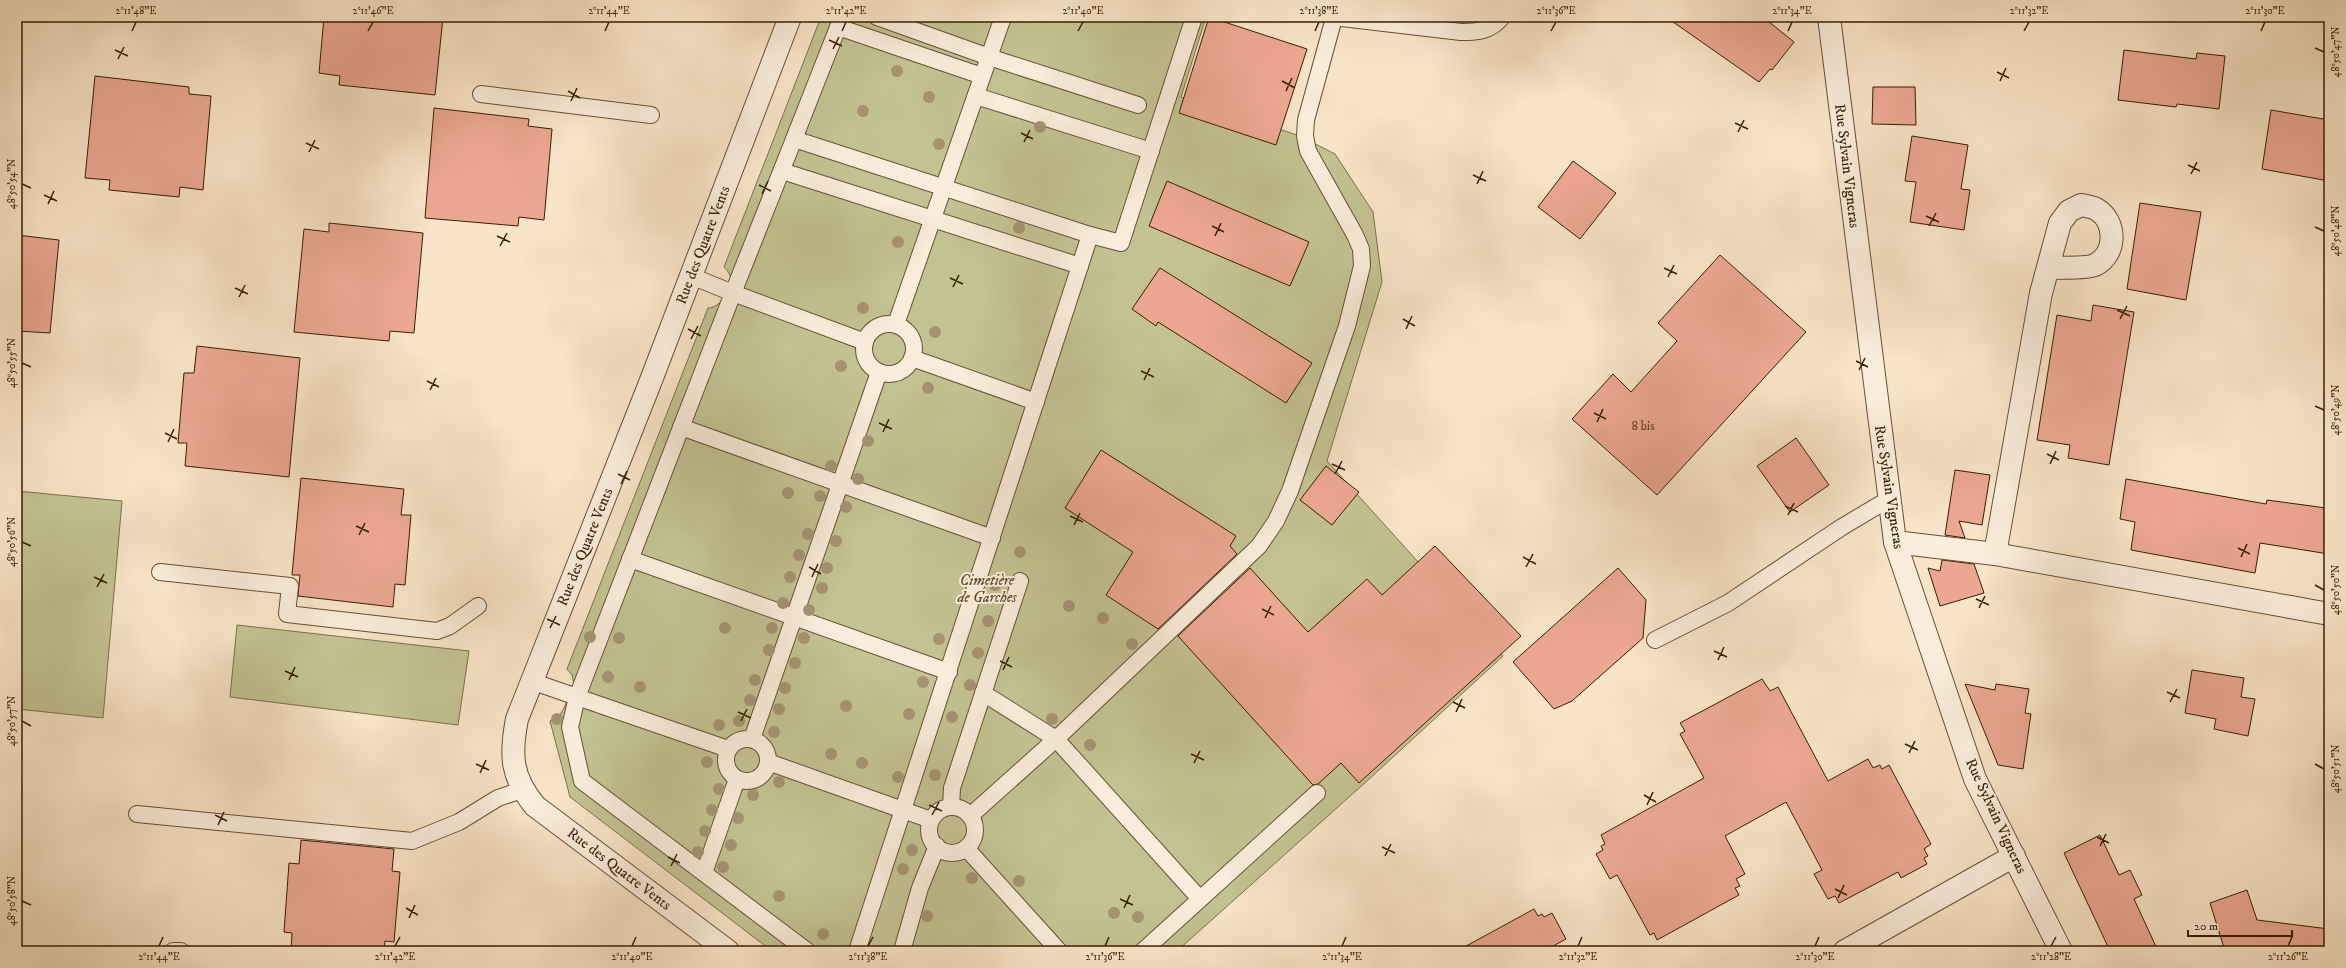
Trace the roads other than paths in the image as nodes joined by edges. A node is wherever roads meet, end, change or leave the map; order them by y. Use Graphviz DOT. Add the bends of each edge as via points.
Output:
graph roads {
  1 [pos="790,17"];
  2 [pos="877,17"];
  3 [pos="1003,17"];
  4 [pos="1194,17"];
  5 [pos="1334,17"];
  6 [pos="1502,17"];
  7 [pos="1829,17"];
  8 [pos="840,22"];
  9 [pos="989,57"];
  10 [pos="982,76"];
  11 [pos="481,94"];
  12 [pos="976,96"];
  13 [pos="1138,105"];
  14 [pos="651,115"];
  15 [pos="794,139"];
  16 [pos="1151,151"];
  17 [pos="782,171"];
  18 [pos="944,187"];
  19 [pos="933,219"];
  20 [pos="1090,235"];
  21 [pos="1080,266"];
  22 [pos="2048,268"];
  23 [pos="691,276"];
  24 [pos="733,293"];
  25 [pos="896,324"];
  26 [pos="865,342"];
  27 [pos="912,358"];
  28 [pos="879,372"];
  29 [pos="1036,402"];
  30 [pos="681,427"];
  31 [pos="840,484"];
  32 [pos="1889,499"];
  33 [pos="992,538"];
  34 [pos="1895,542"];
  35 [pos="1995,554"];
  36 [pos="630,559"];
  37 [pos="160,572"];
  38 [pos="1020,581"];
  39 [pos="478,606"];
  40 [pos="2329,614"];
  41 [pos="794,617"];
  42 [pos="1655,640"];
  43 [pos="949,672"];
  44 [pos="531,681"];
  45 [pos="983,693"];
  46 [pos="577,697"];
  47 [pos="752,739"];
  48 [pos="1056,739"];
  49 [pos="728,749"];
  50 [pos="768,762"];
  51 [pos="737,779"];
  52 [pos="522,790"];
  53 [pos="1317,793"];
  54 [pos="951,807"];
  55 [pos="904,810"];
  56 [pos="137,814"];
  57 [pos="970,816"];
  58 [pos="931,820"];
  59 [pos="937,846"];
  60 [pos="966,848"];
  61 [pos="2014,856"];
  62 [pos="704,873"];
  63 [pos="1200,899"];
  64 [pos="173,951"];
  65 [pos="181,951"];
  66 [pos="728,951"];
  67 [pos="807,951"];
  68 [pos="857,951"];
  69 [pos="902,951"];
  70 [pos="1059,951"];
  71 [pos="1143,951"];
  72 [pos="1845,951"];
  73 [pos="2061,951"];
  1 -- 23 [label="street, Rue des Quatre Vents"];
  2 -- 9 [label="lane"];
  3 -- 9 [label="lane"];
  4 -- 16 [label="lane"];
  5 -- 6 [label="lane" via="1461,32 1481,32 1496,26"];
  5 -- 48 [label="lane" via="1306,120 1305,136 1308,151 1355,235 1361,249 1362,266 1347,326 1290,491 1276,521 1259,546"];
  7 -- 32 [label="street, Rue Sylvain Vigneras"];
  8 -- 10 [label="lane"];
  8 -- 15 [label="lane"];
  9 -- 10 [label="lane"];
  9 -- 13 [label="lane"];
  10 -- 12 [label="lane"];
  11 -- 14 [label="lane"];
  12 -- 16 [label="lane"];
  12 -- 18 [label="lane"];
  15 -- 17 [label="lane"];
  15 -- 18 [label="lane"];
  16 -- 20 [label="lane" via="1121,243"];
  17 -- 19 [label="lane"];
  17 -- 24 [label="lane"];
  18 -- 19 [label="lane"];
  18 -- 20 [label="lane"];
  19 -- 21 [label="lane"];
  19 -- 25 [label="lane"];
  20 -- 21 [label="lane"];
  21 -- 29 [label="lane"];
  22 -- 35 [label="street" via="2041,293"];
  23 -- 24 [label="lane"];
  23 -- 44 [label="street, Rue des Quatre Vents"];
  24 -- 26 [label="lane"];
  24 -- 30 [label="lane"];
  25 -- 26 [label="lane" via="880,325 873,329"];
  25 -- 27 [label="lane" via="912,338"];
  26 -- 28 [label="lane" via="865,357"];
  27 -- 28 [label="lane" via="907,367 898,372"];
  27 -- 29 [label="lane"];
  28 -- 31 [label="lane"];
  29 -- 33 [label="lane"];
  30 -- 31 [label="lane"];
  30 -- 36 [label="lane"];
  31 -- 33 [label="lane"];
  31 -- 41 [label="lane"];
  32 -- 34 [label="street, Rue Sylvain Vigneras"];
  32 -- 42 [label="lane" via="1728,603"];
  33 -- 43 [label="lane"];
  34 -- 35 [label="street"];
  34 -- 61 [label="street, Rue Sylvain Vigneras" via="1975,779"];
  35 -- 40 [label="street"];
  36 -- 41 [label="lane"];
  36 -- 46 [label="lane"];
  37 -- 39 [label="lane" via="290,586 287,614 399,628 437,631 450,626"];
  38 -- 45 [label="lane"];
  41 -- 43 [label="lane"];
  41 -- 47 [label="lane"];
  43 -- 55 [label="lane"];
  44 -- 46 [label="lane"];
  44 -- 52 [label="street, Rue des Quatre Vents" via="513,738 515,773"];
  45 -- 48 [label="lane"];
  45 -- 54 [label="lane" via="952,788"];
  46 -- 49 [label="lane"];
  46 -- 62 [label="lane" via="570,727 582,781"];
  47 -- 49 [label="lane" via="738,740"];
  47 -- 50 [label="lane" via="765,748"];
  48 -- 57 [label="lane"];
  48 -- 63 [label="lane"];
  49 -- 51 [label="lane" via="726,766"];
  50 -- 51 [label="lane" via="764,773 754,780"];
  50 -- 55 [label="lane"];
  51 -- 62 [label="lane"];
  52 -- 56 [label="lane" via="498,798 459,822 412,841"];
  52 -- 66 [label="street, Rue des Quatre Vents" via="534,806"];
  53 -- 63 [label="lane"];
  54 -- 57 [label="lane" via="962,809"];
  54 -- 58 [label="lane" via="939,811"];
  55 -- 58 [label="lane"];
  55 -- 68 [label="lane"];
  57 -- 60 [label="lane" via="975,831 972,842"];
  58 -- 59 [label="lane" via="930,835"];
  59 -- 60 [label="lane" via="951,853"];
  59 -- 69 [label="lane" via="920,888"];
  60 -- 70 [label="lane"];
  61 -- 72 [label="street"];
  61 -- 73 [label="street, Rue Sylvain Vigneras"];
  62 -- 67 [label="lane"];
  63 -- 71 [label="lane"];
  64 -- 65 [label="lane"];
}
